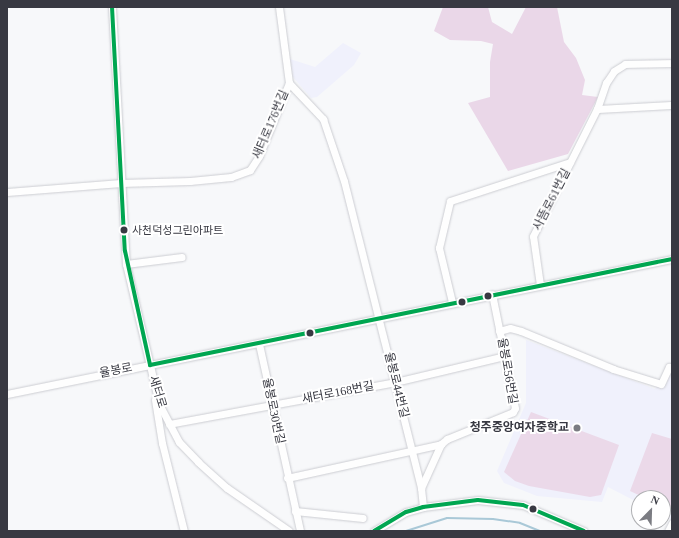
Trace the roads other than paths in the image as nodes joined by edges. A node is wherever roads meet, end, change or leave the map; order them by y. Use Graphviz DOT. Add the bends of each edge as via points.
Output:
graph roads {
  1 [pos="112,7"];
  2 [pos="279,7"];
  3 [pos="672,63"];
  4 [pos="289,84"];
  5 [pos="672,105"];
  6 [pos="597,109"];
  7 [pos="570,162"];
  8 [pos="121,183"];
  9 [pos="7,192"];
  10 [pos="182,257"];
  11 [pos="672,259"];
  12 [pos="126,264"];
  13 [pos="540,285"];
  14 [pos="492,294"];
  15 [pos="452,302"];
  16 [pos="379,319"];
  17 [pos="499,330"];
  18 [pos="259,344"];
  19 [pos="505,356"];
  20 [pos="150,365"];
  21 [pos="671,367"];
  22 [pos="152,376"];
  23 [pos="395,382"];
  24 [pos="7,394"];
  25 [pos="272,406"];
  26 [pos="169,424"];
  27 [pos="177,439"];
  28 [pos="162,443"];
  29 [pos="441,444"];
  30 [pos="412,451"];
  31 [pos="287,478"];
  32 [pos="421,488"];
  33 [pos="423,507"];
  34 [pos="295,512"];
  35 [pos="362,518"];
  36 [pos="672,523"];
  37 [pos="184,531"];
  38 [pos="290,531"];
  39 [pos="300,531"];
  40 [pos="374,531"];
  41 [pos="584,531"];
  42 [pos="668,531"];
  1 -- 8 [label="street, 새터로"];
  2 -- 4 [label="street, 새터로176번길"];
  3 -- 6 [label="street, 사뜸로61번길" via="625,64 614,71 606,83"];
  4 -- 8 [label="street, 새터로176번길" via="259,156 250,170 231,177"];
  4 -- 16 [label="street, 율봉로44번길" via="325,123 344,181"];
  5 -- 6 [label="street"];
  6 -- 7 [label="street, 사뜸로61번길"];
  7 -- 13 [label="street, 사뜸로61번길" via="533,236"];
  7 -- 15 [label="street, 사뜸로61번길" via="450,201 439,248"];
  8 -- 9 [label="street"];
  8 -- 12 [label="street, 새터로"];
  10 -- 12 [label="street"];
  11 -- 13 [label="street, 율봉로"];
  12 -- 20 [label="street, 새터로"];
  13 -- 14 [label="street, 율봉로"];
  14 -- 15 [label="street, 율봉로"];
  14 -- 17 [label="street, 율봉로56번길"];
  15 -- 16 [label="street, 율봉로"];
  16 -- 18 [label="street, 율봉로"];
  16 -- 23 [label="street, 율봉로44번길"];
  17 -- 19 [label="street, 율봉로56번길"];
  17 -- 21 [label="street" via="521,330 613,369 661,384"];
  18 -- 20 [label="street, 율봉로"];
  18 -- 25 [label="street, 율봉로30번길"];
  19 -- 23 [label="street, 새터로168번길"];
  19 -- 29 [label="street, 율봉로56번길" via="513,412 447,439"];
  20 -- 22 [label="street, 새터로"];
  20 -- 24 [label="street, 율봉로"];
  22 -- 26 [label="street, 새터로" via="159,404"];
  22 -- 28 [label="street"];
  23 -- 25 [label="street, 새터로168번길"];
  23 -- 30 [label="street, 율봉로44번길"];
  25 -- 26 [label="street, 새터로168번길"];
  25 -- 31 [label="street, 율봉로30번길"];
  26 -- 27 [label="street, 새터로"];
  27 -- 28 [label="street" via="167,435"];
  27 -- 38 [label="street, 새터로" via="227,488"];
  28 -- 37 [label="street"];
  29 -- 30 [label="street, 율봉로56번길"];
  29 -- 32 [label="street"];
  30 -- 31 [label="street"];
  30 -- 32 [label="street, 율봉로44번길"];
  31 -- 34 [label="street, 율봉로30번길"];
  32 -- 33 [label="street, 율봉로44번길"];
  33 -- 40 [label="street" via="406,512"];
  33 -- 41 [label="street" via="457,501 498,501 534,509"];
  34 -- 35 [label="street"];
  34 -- 39 [label="street, 율봉로30번길"];
  36 -- 42 [label="street"];
}
